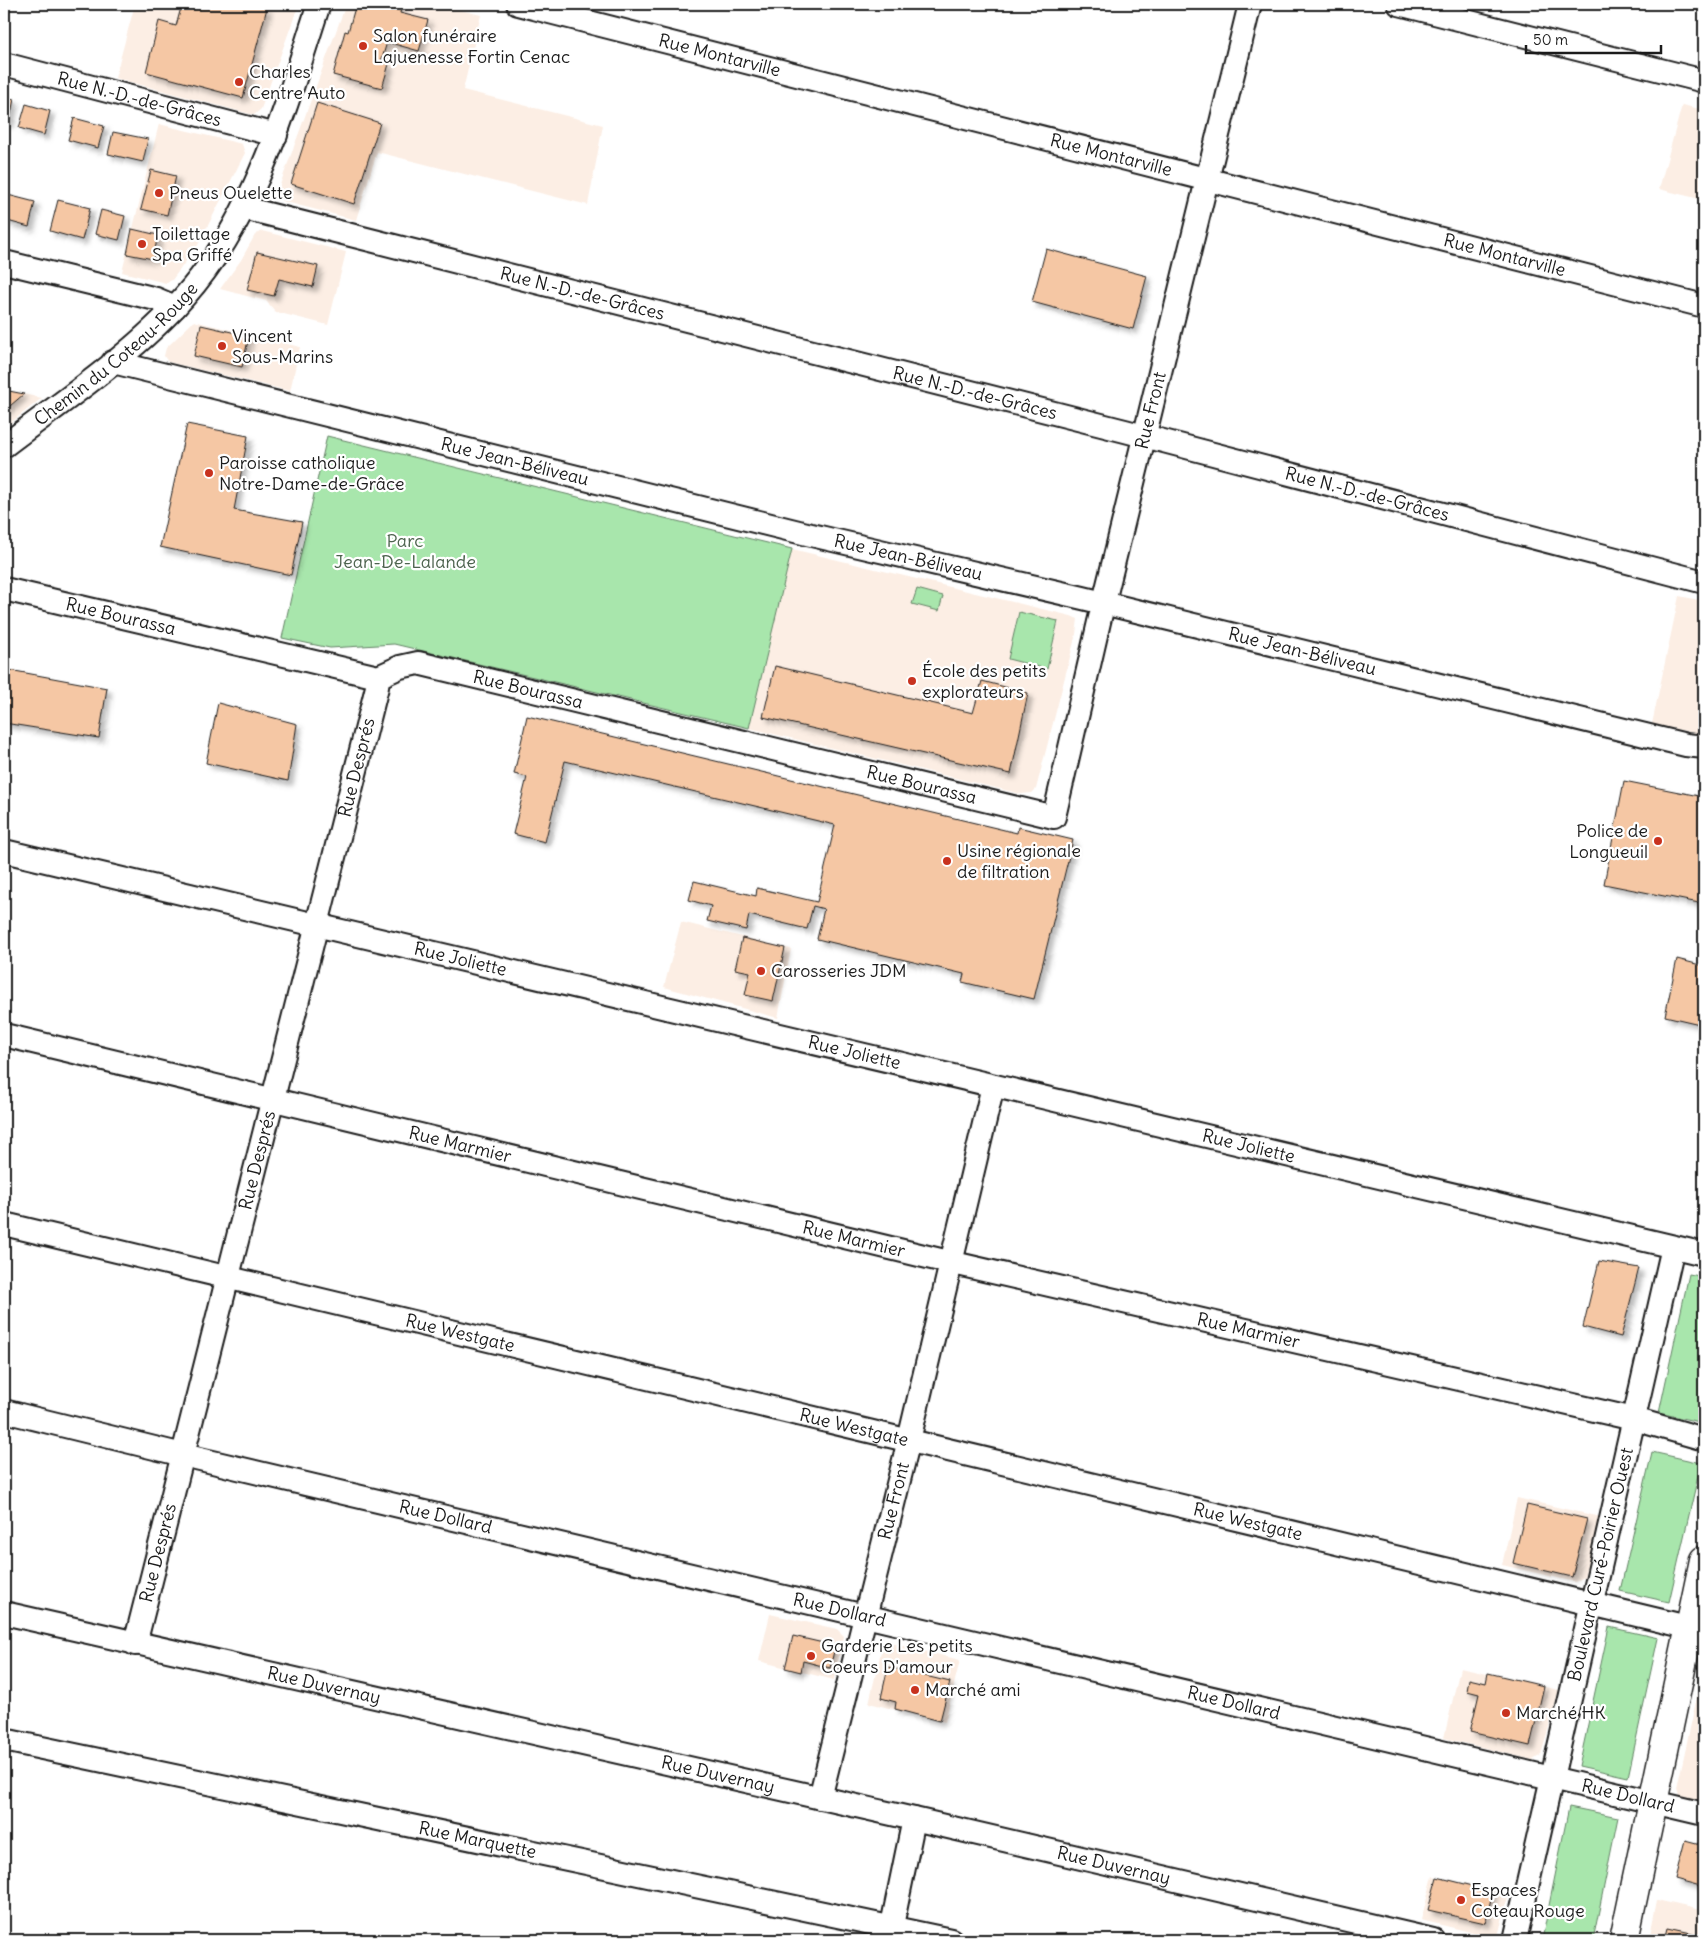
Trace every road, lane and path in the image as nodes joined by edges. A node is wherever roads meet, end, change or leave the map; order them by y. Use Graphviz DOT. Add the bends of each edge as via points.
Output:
graph roads {
  1 [pos="319,4"];
  2 [pos="518,4"];
  3 [pos="1250,4"];
  4 [pos="1399,4"];
  5 [pos="4,64"];
  6 [pos="1704,81"];
  7 [pos="276,135"];
  8 [pos="1207,180"];
  9 [pos="244,208"];
  10 [pos="4,262"];
  11 [pos="1704,306"];
  12 [pos="175,307"];
  13 [pos="113,362"];
  14 [pos="1145,436"];
  15 [pos="4,446"];
  16 [pos="1704,582"];
  17 [pos="4,589"];
  18 [pos="1104,604"];
  19 [pos="378,677"];
  20 [pos="1704,747"];
  21 [pos="1054,818"];
  22 [pos="4,851"];
  23 [pos="317,926"];
  24 [pos="4,1035"];
  25 [pos="993,1086"];
  26 [pos="273,1100"];
  27 [pos="4,1224"];
  28 [pos="1673,1247"];
  29 [pos="1704,1254"];
  30 [pos="952,1262"];
  31 [pos="228,1279"];
  32 [pos="4,1411"];
  33 [pos="1634,1419"];
  34 [pos="1704,1439"];
  35 [pos="909,1440"];
  36 [pos="183,1455"];
  37 [pos="1704,1560"];
  38 [pos="1591,1604"];
  39 [pos="4,1613"];
  40 [pos="865,1616"];
  41 [pos="1697,1630"];
  42 [pos="135,1644"];
  43 [pos="4,1740"];
  44 [pos="1552,1778"];
  45 [pos="820,1798"];
  46 [pos="1653,1802"];
  47 [pos="1704,1814"];
  48 [pos="914,1819"];
  49 [pos="890,1934"];
  50 [pos="951,1940"];
  51 [pos="1433,1940"];
  52 [pos="1515,1940"];
  53 [pos="1624,1940"];
  1 -- 7 [label="street, Chemin du Coteau-Rouge"];
  2 -- 8 [label="street, Rue Montarville"];
  3 -- 8 [label="street, Rue Front"];
  4 -- 6 [label="street"];
  5 -- 7 [label="street, Rue N.-D.-de-Grâces"];
  7 -- 9 [label="street, Chemin du Coteau-Rouge"];
  8 -- 11 [label="street, Rue Montarville"];
  8 -- 14 [label="street, Rue Front"];
  9 -- 12 [label="street, Chemin du Coteau-Rouge" via="214,258"];
  9 -- 14 [label="street, Rue N.-D.-de-Grâces"];
  10 -- 12 [label="street" via="156,299"];
  12 -- 13 [label="street, Chemin du Coteau-Rouge"];
  13 -- 15 [label="street, Chemin du Coteau-Rouge"];
  13 -- 18 [label="street, Rue Jean-Béliveau"];
  14 -- 16 [label="street, Rue N.-D.-de-Grâces"];
  14 -- 18 [label="street, Rue Front"];
  17 -- 19 [label="street, Rue Bourassa"];
  18 -- 20 [label="street, Rue Jean-Béliveau"];
  18 -- 21 [label="street, Rue Front"];
  19 -- 21 [label="street, Rue Bourassa" via="418,663"];
  19 -- 23 [label="street, Rue Després"];
  22 -- 23 [label="street, Rue Joliette"];
  23 -- 25 [label="street, Rue Joliette"];
  23 -- 26 [label="street, Rue Després"];
  24 -- 26 [label="street, Rue Marmier"];
  25 -- 28 [label="street, Rue Joliette"];
  25 -- 30 [label="street, Rue Front"];
  26 -- 30 [label="street, Rue Marmier"];
  26 -- 31 [label="street, Rue Després"];
  27 -- 31 [label="street, Rue Westgate"];
  28 -- 29 [label="street, Rue Joliette"];
  28 -- 33 [label="street, Boulevard Curé-Poirier Ouest"];
  30 -- 33 [label="street, Rue Marmier"];
  30 -- 35 [label="street, Rue Front"];
  31 -- 35 [label="street, Rue Westgate"];
  31 -- 36 [label="street, Rue Després"];
  32 -- 36 [label="street, Rue Dollard"];
  33 -- 34 [label="street, Rue Marmier"];
  33 -- 38 [label="street, Boulevard Curé-Poirier Ouest"];
  35 -- 38 [label="street, Rue Westgate"];
  35 -- 40 [label="street, Rue Front"];
  36 -- 40 [label="street, Rue Dollard"];
  36 -- 42 [label="street, Rue Després"];
  37 -- 41 [label="main road"];
  38 -- 41 [label="street, Rue Westgate"];
  38 -- 44 [label="street, Boulevard Curé-Poirier Ouest"];
  39 -- 42 [label="street, Rue Duvernay"];
  40 -- 44 [label="street, Rue Dollard"];
  40 -- 45 [label="street, Rue Front"];
  41 -- 46 [label="main road"];
  42 -- 45 [label="street, Rue Duvernay"];
  43 -- 49 [label="street, Rue Marquette"];
  44 -- 46 [label="street, Rue Dollard"];
  44 -- 52 [label="street, Boulevard Curé-Poirier Ouest"];
  45 -- 48 [label="street, Rue Duvernay"];
  46 -- 47 [label="street, Rue Dollard"];
  46 -- 53 [label="main road"];
  48 -- 49 [label="street"];
  48 -- 51 [label="street, Rue Duvernay"];
  49 -- 50 [label="street, Rue Marquette"];
}
